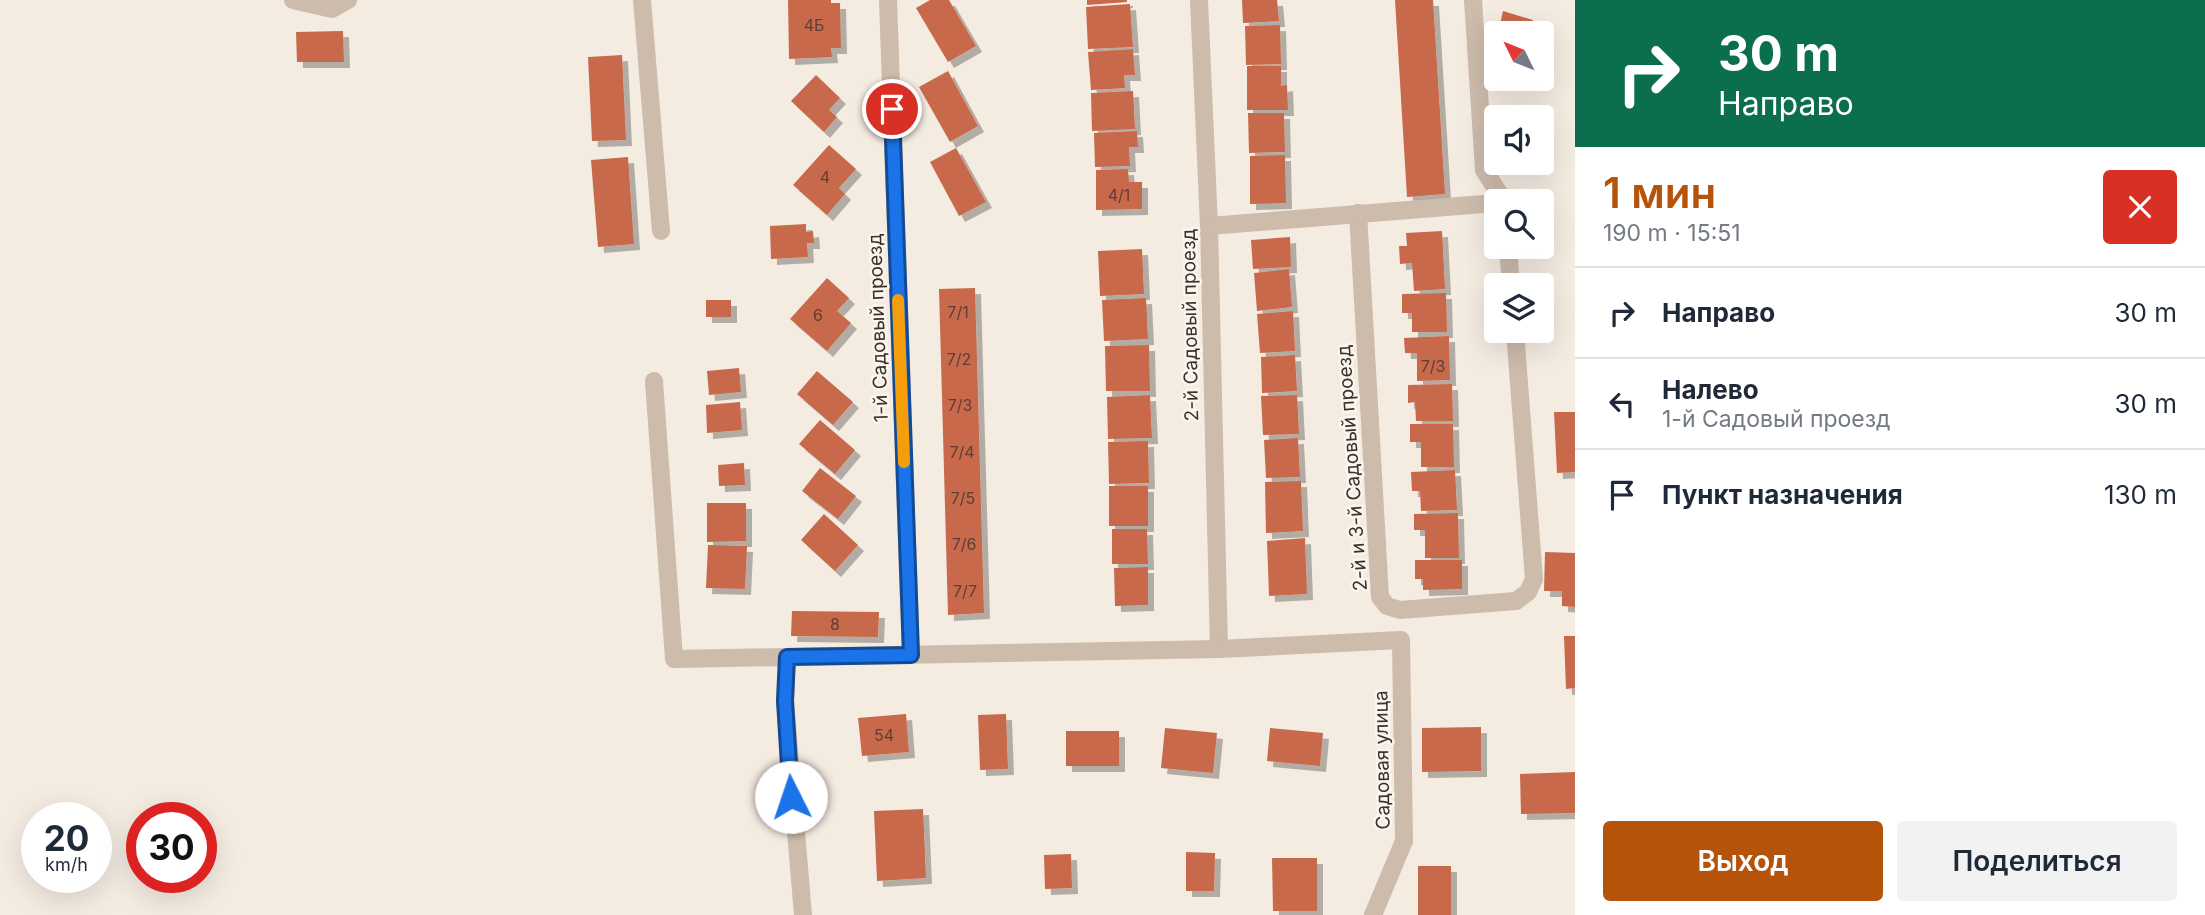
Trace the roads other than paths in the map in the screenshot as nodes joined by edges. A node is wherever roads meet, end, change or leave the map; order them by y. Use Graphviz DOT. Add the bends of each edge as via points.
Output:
graph roads {
  1 [pos="293,0"];
  2 [pos="348,0"];
  3 [pos="642,0"];
  4 [pos="888,0"];
  5 [pos="1199,0"];
  6 [pos="1473,0"];
  7 [pos="1496,189"];
  8 [pos="1484,204"];
  9 [pos="1358,213"];
  10 [pos="1209,226"];
  11 [pos="661,231"];
  12 [pos="1516,343"];
  13 [pos="654,381"];
  14 [pos="1219,649"];
  15 [pos="911,655"];
  16 [pos="787,657"];
  17 [pos="803,915"];
  18 [pos="1373,915"];
  1 -- 2 [label="street" via="332,9"];
  3 -- 11 [label="street"];
  4 -- 15 [label="street, 1-й Садовый проезд"];
  5 -- 10 [label="street, 2-й Садовый проезд"];
  6 -- 7 [label="street" via="1484,170"];
  8 -- 9 [label="street"];
  9 -- 10 [label="street"];
  9 -- 12 [label="street, 2-й и 3-й Садовый проезд" via="1380,597 1388,606 1400,610 1516,601 1528,592 1534,579"];
  10 -- 14 [label="street, 2-й Садовый проезд"];
  13 -- 16 [label="street" via="674,659"];
  14 -- 15 [label="street"];
  14 -- 18 [label="street, Садовая улица" via="1401,640 1404,841"];
  15 -- 16 [label="street"];
  16 -- 17 [label="street" via="785,701"];
}
